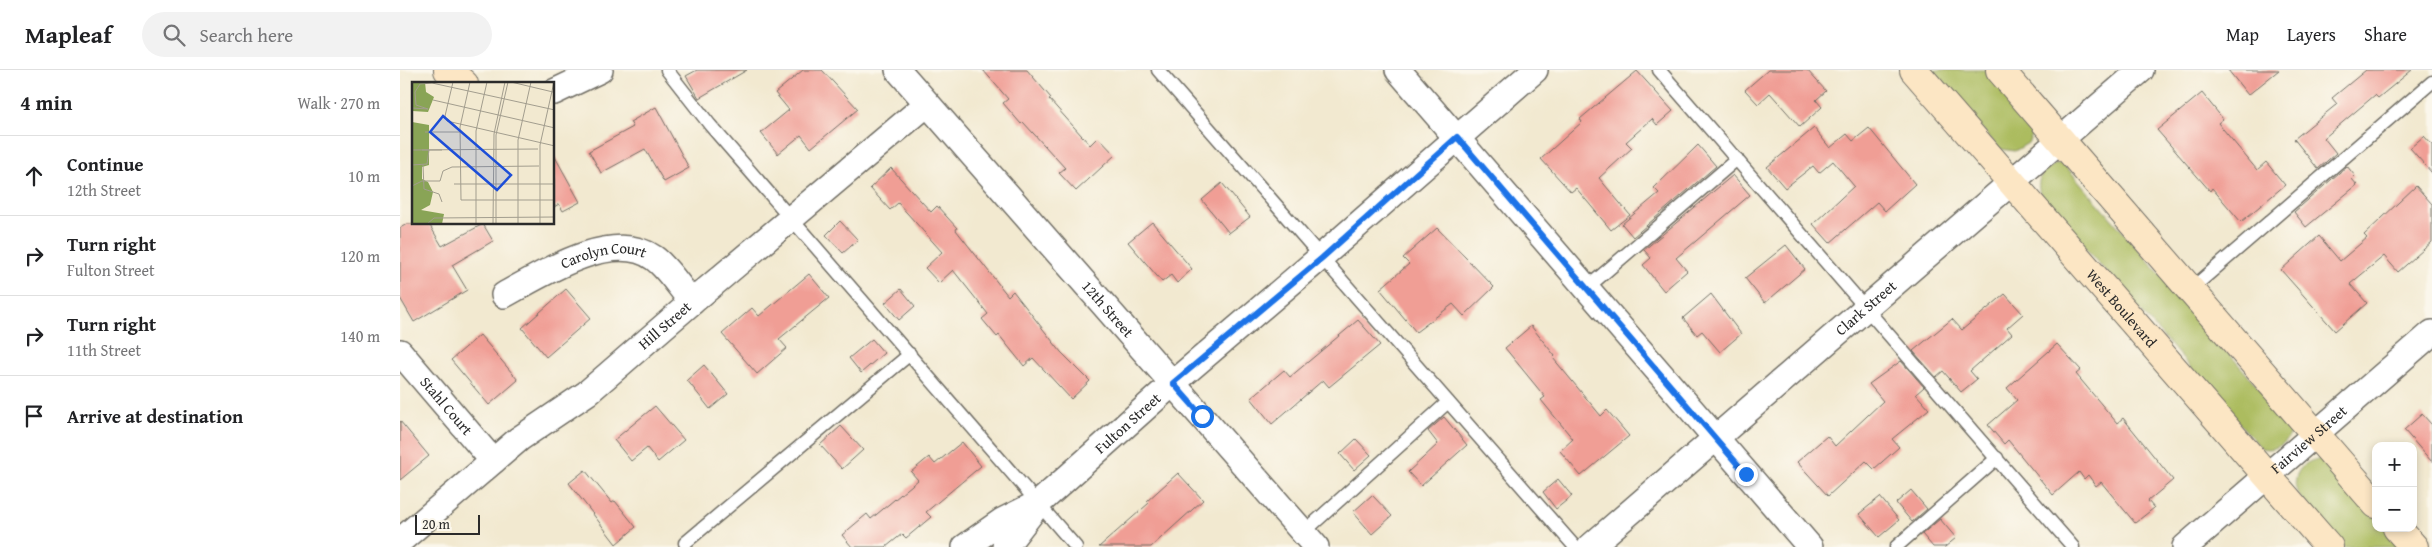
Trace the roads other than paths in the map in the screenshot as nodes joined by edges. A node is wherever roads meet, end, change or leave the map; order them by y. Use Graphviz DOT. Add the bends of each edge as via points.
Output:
graph roads {
  1 [pos="448,70"];
  2 [pos="600,70"];
  3 [pos="667,70"];
  4 [pos="898,70"];
  5 [pos="1158,70"];
  6 [pos="1398,70"];
  7 [pos="1535,70"];
  8 [pos="1659,70"];
  9 [pos="1914,70"];
  10 [pos="2000,70"];
  11 [pos="2141,70"];
  12 [pos="462,82"];
  13 [pos="2432,82"];
  14 [pos="555,92"];
  15 [pos="927,104"];
  16 [pos="1457,137"];
  17 [pos="2061,140"];
  18 [pos="1737,159"];
  19 [pos="2012,182"];
  20 [pos="792,217"];
  21 [pos="1322,258"];
  22 [pos="1588,288"];
  23 [pos="2190,290"];
  24 [pos="504,294"];
  25 [pos="692,302"];
  26 [pos="1866,308"];
  27 [pos="2432,333"];
  28 [pos="400,352"];
  29 [pos="910,354"];
  30 [pos="1173,383"];
  31 [pos="1448,402"];
  32 [pos="2314,434"];
  33 [pos="1715,438"];
  34 [pos="1997,458"];
  35 [pos="494,461"];
  36 [pos="2267,476"];
  37 [pos="2372,499"];
  38 [pos="1038,503"];
  39 [pos="2401,532"];
  40 [pos="1309,540"];
  41 [pos="400,541"];
  42 [pos="685,543"];
  43 [pos="965,547"];
  44 [pos="1005,547"];
  45 [pos="1076,547"];
  46 [pos="1575,547"];
  47 [pos="1590,547"];
  48 [pos="1810,547"];
  49 [pos="1896,547"];
  50 [pos="2073,547"];
  51 [pos="2186,547"];
  52 [pos="2329,547"];
  53 [pos="2414,547"];
  1 -- 12 [label="street"];
  2 -- 14 [label="street"];
  3 -- 20 [label="lane" via="704,118"];
  4 -- 15 [label="street, 12th Street"];
  5 -- 21 [label="lane"];
  6 -- 16 [label="street"];
  7 -- 16 [label="street, Fulton Street"];
  8 -- 18 [label="lane"];
  9 -- 19 [label="street, West Boulevard"];
  10 -- 17 [label="street"];
  11 -- 17 [label="street, Clark Street"];
  13 -- 23 [label="lane"];
  15 -- 20 [label="street, Hill Street"];
  15 -- 30 [label="street, 12th Street"];
  16 -- 21 [label="street, Fulton Street"];
  16 -- 22 [label="street"];
  17 -- 19 [label="street, Clark Street"];
  17 -- 23 [label="street"];
  18 -- 22 [label="lane"];
  18 -- 26 [label="lane"];
  19 -- 26 [label="street, Clark Street"];
  19 -- 36 [label="street, West Boulevard"];
  20 -- 25 [label="street, Hill Street"];
  20 -- 29 [label="lane"];
  21 -- 30 [label="street, Fulton Street"];
  21 -- 31 [label="lane"];
  22 -- 33 [label="street"];
  23 -- 32 [label="street"];
  24 -- 25 [label="street, Carolyn Court" via="591,251 629,250 654,258"];
  25 -- 35 [label="street, Hill Street" via="588,393 520,439"];
  26 -- 33 [label="street, Clark Street"];
  26 -- 34 [label="lane"];
  27 -- 32 [label="street, Fairview Street"];
  28 -- 35 [label="street, Stahl Court"];
  29 -- 38 [label="lane"];
  29 -- 42 [label="lane"];
  30 -- 38 [label="street, Fulton Street"];
  30 -- 40 [label="street, 12th Street"];
  31 -- 40 [label="lane"];
  31 -- 46 [label="lane"];
  32 -- 36 [label="street, Fairview Street"];
  32 -- 37 [label="street"];
  33 -- 47 [label="street, Clark Street"];
  33 -- 48 [label="street"];
  34 -- 49 [label="lane"];
  34 -- 50 [label="lane"];
  35 -- 41 [label="street, Hill Street"];
  36 -- 51 [label="street, Fairview Street"];
  36 -- 52 [label="street, West Boulevard"];
  38 -- 43 [label="street, Fulton Street" via="1002,521"];
  38 -- 44 [label="street, Fulton Street"];
  38 -- 45 [label="lane"];
  39 -- 53 [label="street"];
}
